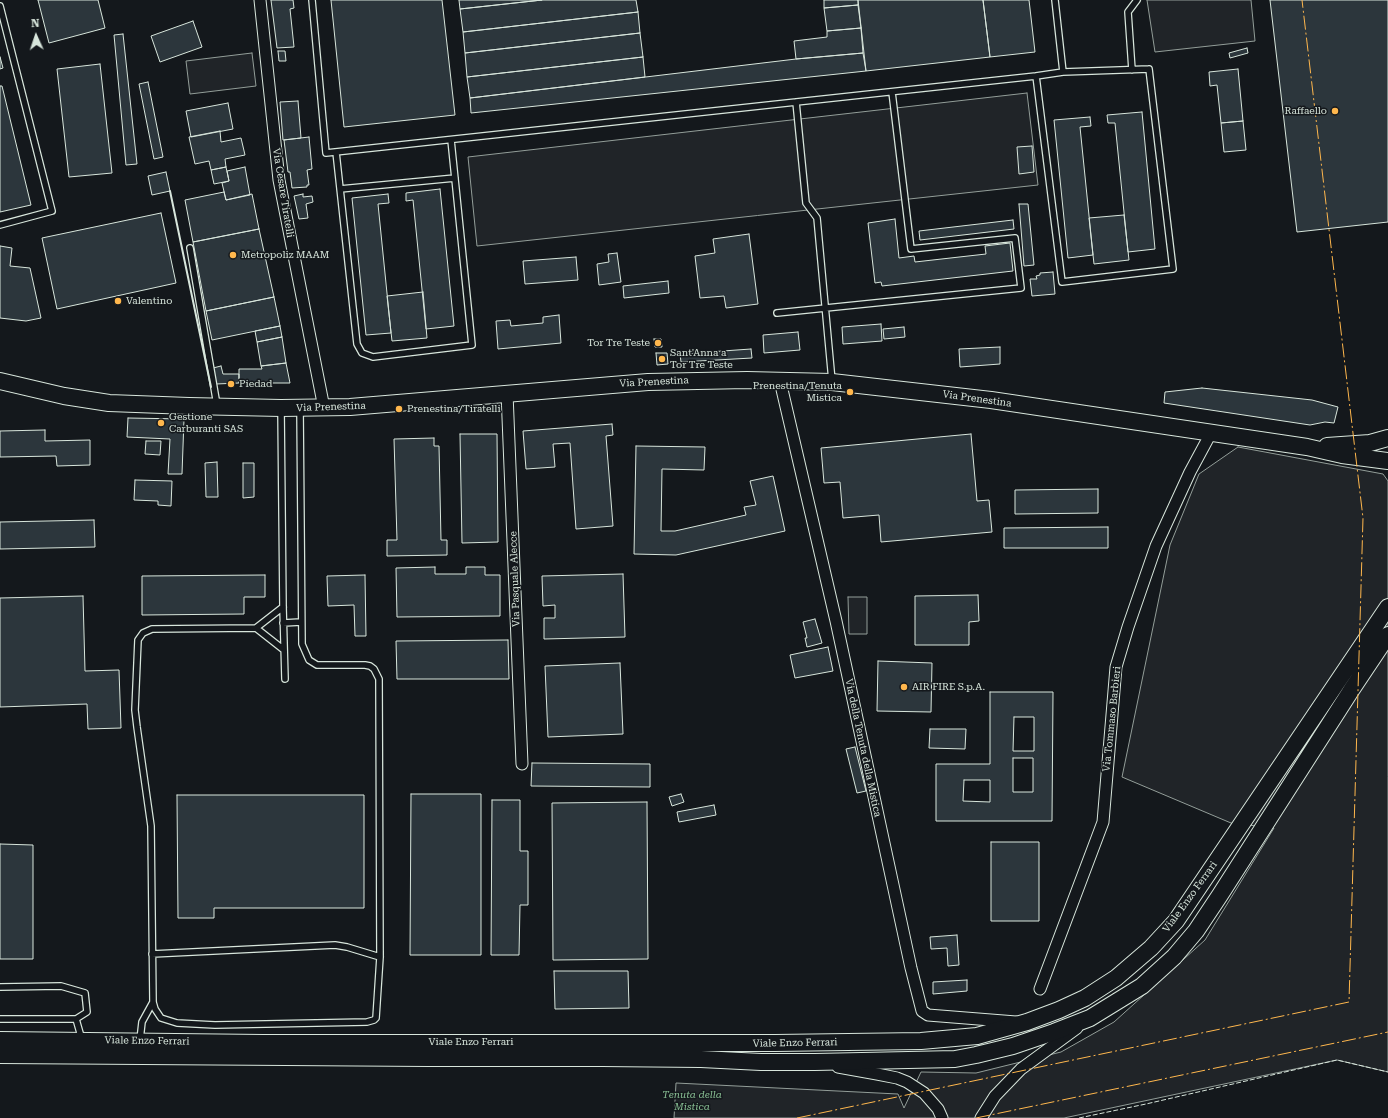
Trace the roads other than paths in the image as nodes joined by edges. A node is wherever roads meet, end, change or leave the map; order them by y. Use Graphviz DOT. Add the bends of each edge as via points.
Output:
graph roads {
  1 [pos="260,0"];
  2 [pos="312,0"];
  3 [pos="1055,0"];
  4 [pos="1137,0"];
  5 [pos="0,6"];
  6 [pos="1132,70"];
  7 [pos="1063,72"];
  8 [pos="1036,76"];
  9 [pos="892,92"];
  10 [pos="796,102"];
  11 [pos="451,140"];
  12 [pos="336,152"];
  13 [pos="455,178"];
  14 [pos="340,189"];
  15 [pos="0,225"];
  16 [pos="190,248"];
  17 [pos="825,308"];
  18 [pos="777,313"];
  19 [pos="0,381"];
  20 [pos="780,381"];
  21 [pos="832,382"];
  22 [pos="508,393"];
  23 [pos="217,407"];
  24 [pos="281,408"];
  25 [pos="300,408"];
  26 [pos="324,408"];
  27 [pos="1212,433"];
  28 [pos="1388,438"];
  29 [pos="1308,447"];
  30 [pos="1380,460"];
  31 [pos="1388,468"];
  32 [pos="283,607"];
  33 [pos="1388,607"];
  34 [pos="301,622"];
  35 [pos="283,623"];
  36 [pos="256,628"];
  37 [pos="1388,635"];
  38 [pos="284,650"];
  39 [pos="285,679"];
  40 [pos="522,764"];
  41 [pos="152,954"];
  42 [pos="380,957"];
  43 [pos="0,987"];
  44 [pos="1040,989"];
  45 [pos="153,1002"];
  46 [pos="1090,1018"];
  47 [pos="0,1019"];
  48 [pos="76,1019"];
  49 [pos="1027,1022"];
  50 [pos="0,1040"];
  51 [pos="82,1040"];
  52 [pos="140,1041"];
  53 [pos="0,1055"];
  54 [pos="816,1062"];
  55 [pos="942,1118"];
  56 [pos="982,1118"];
  1 -- 26 [label="street, Via Cesare Tiratelli" via="279,180"];
  2 -- 12 [label="lane" via="326,153"];
  3 -- 7 [label="lane"];
  4 -- 6 [label="lane" via="1128,12"];
  5 -- 15 [label="lane" via="52,211"];
  6 -- 7 [label="lane"];
  6 -- 8 [label="lane" via="1149,69 1173,269 1062,282"];
  7 -- 8 [label="lane"];
  8 -- 9 [label="lane"];
  9 -- 10 [label="lane"];
  9 -- 17 [label="lane" via="911,248 1015,238 1021,288"];
  10 -- 11 [label="lane"];
  10 -- 17 [label="lane" via="806,203 817,218"];
  11 -- 12 [label="lane"];
  11 -- 13 [label="lane"];
  12 -- 14 [label="lane"];
  13 -- 14 [label="lane"];
  13 -- 14 [label="lane" via="472,345 373,357 362,353 358,344"];
  16 -- 23 [label="lane"];
  17 -- 18 [label="lane"];
  17 -- 21 [label="lane"];
  19 -- 23 [label="main road, Via Prenestina" via="94,401"];
  20 -- 21 [label="main road, Via Prenestina"];
  20 -- 22 [label="main road, Via Prenestina" via="648,382"];
  20 -- 49 [label="street, Via della Tenuta della Mistica" via="922,1011 928,1015"];
  21 -- 27 [label="main road, Via Prenestina" via="991,400"];
  22 -- 26 [label="main road, Via Prenestina"];
  22 -- 40 [label="street, Via Pasquale Alecce"];
  23 -- 24 [label="main road, Via Prenestina"];
  24 -- 25 [label="main road, Via Prenestina"];
  24 -- 32 [label="lane"];
  25 -- 26 [label="main road, Via Prenestina"];
  25 -- 34 [label="lane"];
  27 -- 29 [label="main road, Via Prenestina"];
  27 -- 44 [label="street, Via Tommaso Barbieri" via="1190,472 1156,546 1128,627 1116,667 1102,822"];
  28 -- 29 [label="main road, Via Prenestina" via="1370,443"];
  29 -- 30 [label="main road, Via Prenestina" via="1324,452"];
  30 -- 31 [label="main road"];
  32 -- 35 [label="lane"];
  32 -- 36 [label="lane"];
  33 -- 49 [label="main road, Viale Enzo Ferrari" via="1176,921 1151,948 1116,978 1085,998"];
  34 -- 35 [label="lane"];
  34 -- 42 [label="lane" via="302,644 311,662 320,666 370,666 379,679"];
  35 -- 38 [label="lane"];
  36 -- 38 [label="lane"];
  36 -- 41 [label="lane" via="152,629 139,638 136,710 151,826"];
  37 -- 46 [label="main road, Viale Enzo Ferrari" via="1196,931 1174,957 1142,986"];
  38 -- 39 [label="lane"];
  41 -- 42 [label="lane" via="335,945"];
  41 -- 45 [label="lane"];
  42 -- 45 [label="lane" via="376,1018 367,1022 215,1025 177,1023 161,1018 154,1009"];
  43 -- 48 [label="lane" via="61,986 85,993 87,1012"];
  45 -- 52 [label="lane" via="142,1022"];
  46 -- 54 [label="main road, Viale Enzo Ferrari" via="1013,1046 955,1059"];
  46 -- 56 [label="street" via="1021,1069 995,1096"];
  47 -- 48 [label="lane"];
  48 -- 51 [label="lane"];
  49 -- 52 [label="main road, Viale Enzo Ferrari" via="977,1036 921,1041"];
  50 -- 51 [label="main road, Viale Enzo Ferrari"];
  51 -- 52 [label="main road, Viale Enzo Ferrari"];
  53 -- 54 [label="main road, Viale Enzo Ferrari" via="602,1058"];
  54 -- 55 [label="street" via="907,1082 924,1093"];
}
